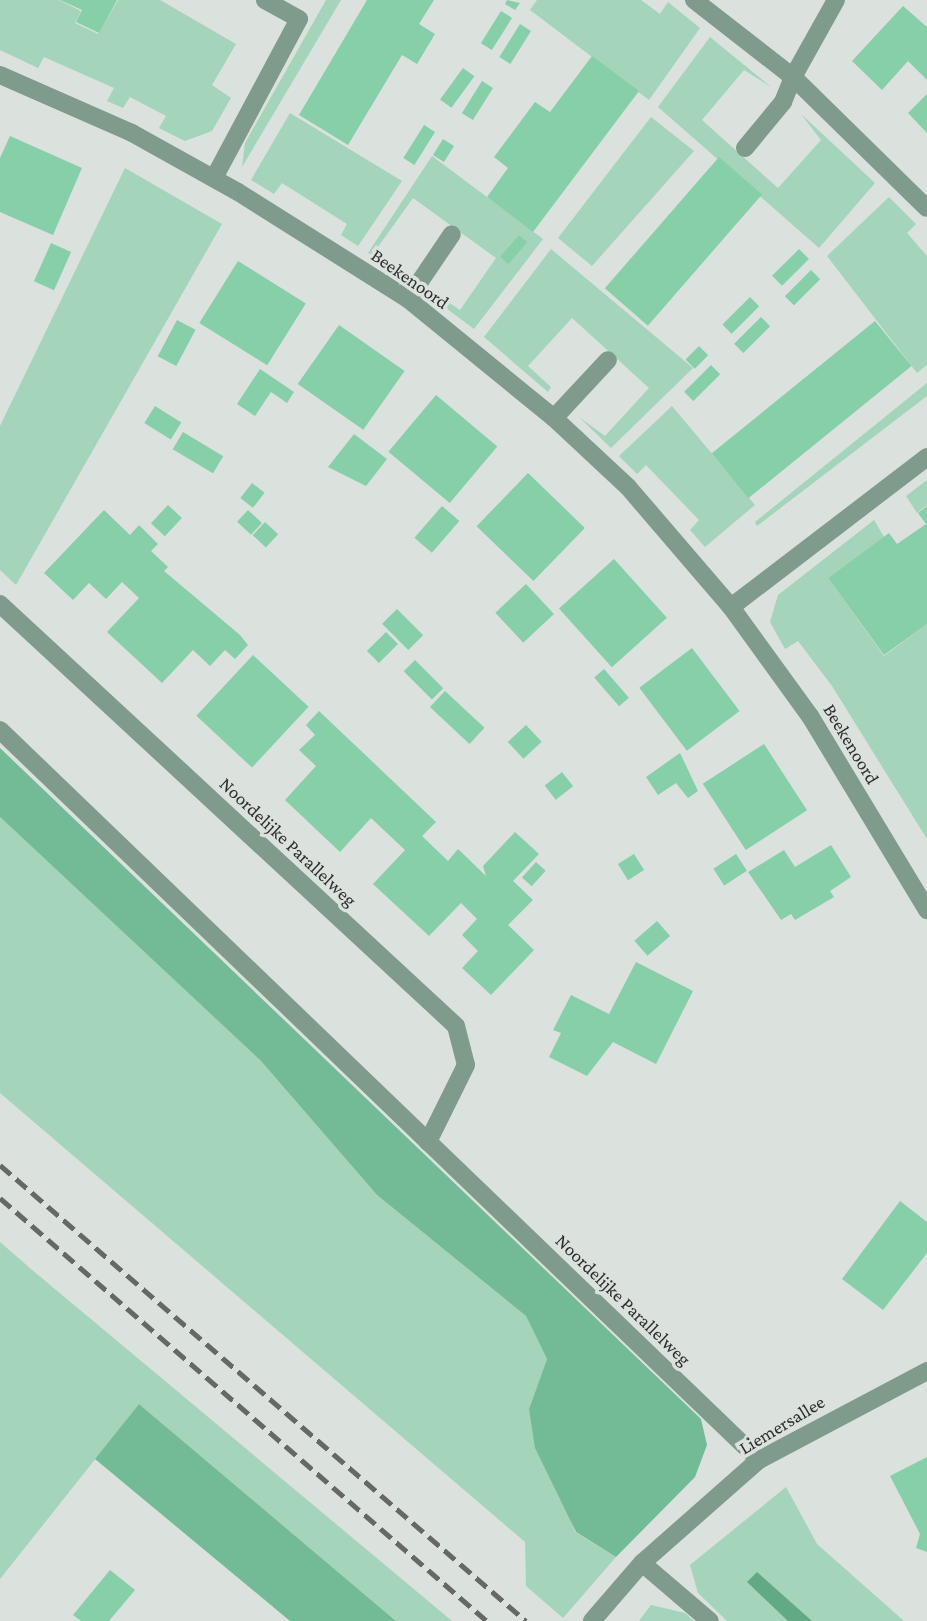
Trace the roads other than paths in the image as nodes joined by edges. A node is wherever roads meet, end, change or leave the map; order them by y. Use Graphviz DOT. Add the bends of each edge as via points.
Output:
graph roads {
  1 [pos="265,0"];
  2 [pos="694,0"];
  3 [pos="836,0"];
  4 [pos="0,75"];
  5 [pos="793,77"];
  6 [pos="745,148"];
  7 [pos="214,178"];
  8 [pos="927,208"];
  9 [pos="452,234"];
  10 [pos="408,299"];
  11 [pos="607,360"];
  12 [pos="554,418"];
  13 [pos="927,457"];
  14 [pos="0,604"];
  15 [pos="731,607"];
  16 [pos="0,730"];
  17 [pos="927,910"];
  18 [pos="428,1142"];
  19 [pos="927,1371"];
  20 [pos="759,1460"];
  21 [pos="642,1563"];
  22 [pos="592,1621"];
  23 [pos="710,1621"];
  1 -- 7 [label="street" via="299,19"];
  2 -- 5 [label="street"];
  3 -- 5 [label="street"];
  4 -- 7 [label="street, Beekenoord"];
  5 -- 6 [label="street" via="783,103"];
  5 -- 8 [label="street"];
  7 -- 10 [label="street, Beekenoord"];
  9 -- 10 [label="street"];
  10 -- 12 [label="street, Beekenoord"];
  11 -- 12 [label="street"];
  12 -- 15 [label="street, Beekenoord" via="628,487"];
  13 -- 15 [label="street"];
  14 -- 18 [label="street, Noordelijke Parallelweg" via="456,1026 466,1065"];
  15 -- 17 [label="street, Beekenoord" via="810,716"];
  16 -- 18 [label="street, Noordelijke Parallelweg"];
  18 -- 20 [label="street, Noordelijke Parallelweg"];
  19 -- 20 [label="street, Liemersallee"];
  20 -- 21 [label="street, Liemersallee"];
  21 -- 22 [label="street, Liemersallee"];
  21 -- 23 [label="street"];
}
